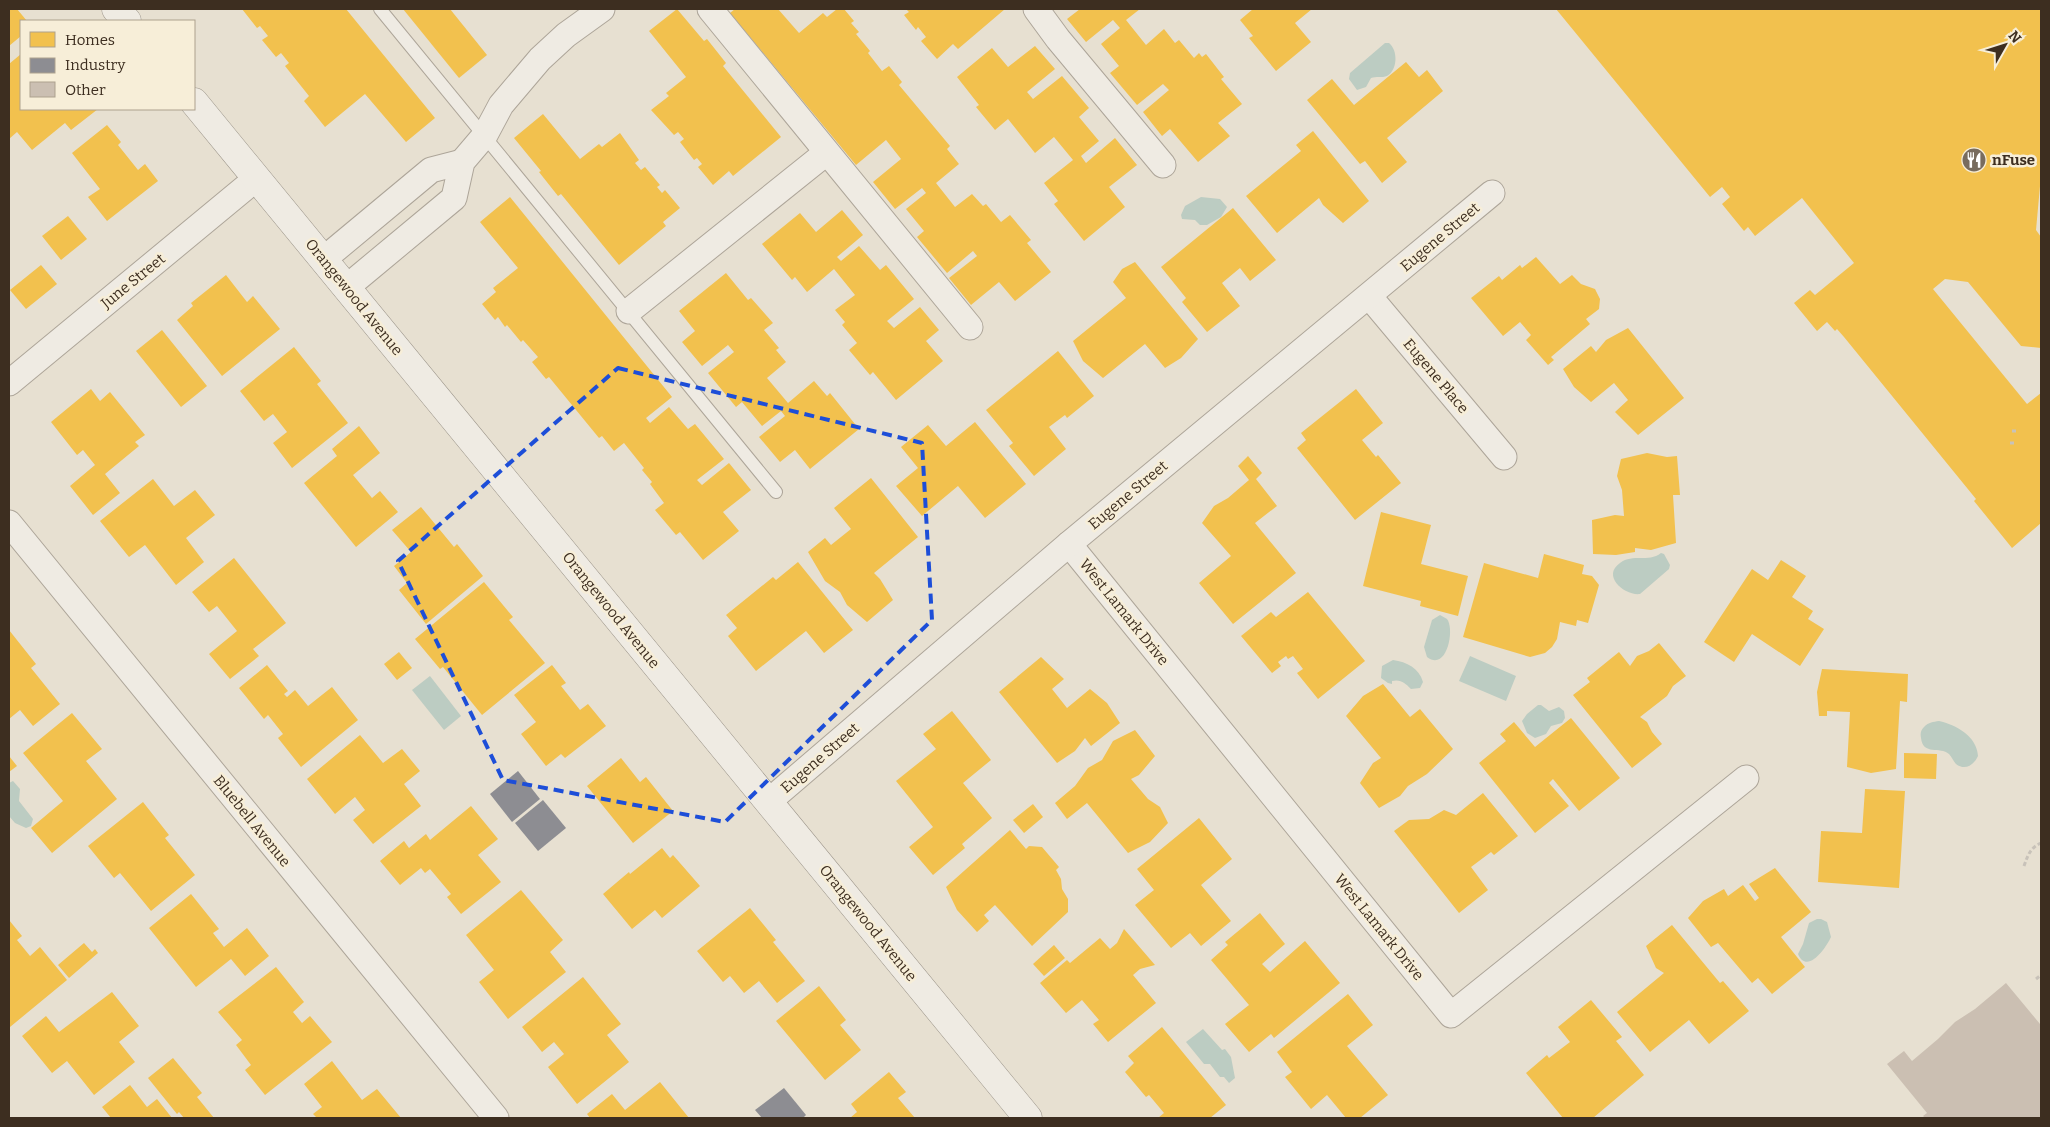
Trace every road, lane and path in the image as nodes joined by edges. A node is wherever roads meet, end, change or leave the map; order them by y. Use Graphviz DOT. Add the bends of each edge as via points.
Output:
graph roads {
  1 [pos="116,9"];
  2 [pos="380,9"];
  3 [pos="602,9"];
  4 [pos="710,9"];
  5 [pos="1036,9"];
  6 [pos="126,20"];
  7 [pos="195,103"];
  8 [pos="485,135"];
  9 [pos="826,153"];
  10 [pos="462,162"];
  11 [pos="1162,165"];
  12 [pos="257,178"];
  13 [pos="1492,193"];
  14 [pos="324,259"];
  15 [pos="346,287"];
  16 [pos="1369,296"];
  17 [pos="629,311"];
  18 [pos="970,327"];
  19 [pos="9,383"];
  20 [pos="2012,431"];
  21 [pos="2017,432"];
  22 [pos="2010,442"];
  23 [pos="2016,443"];
  24 [pos="1504,457"];
  25 [pos="776,492"];
  26 [pos="9,523"];
  27 [pos="1069,544"];
  28 [pos="1746,778"];
  29 [pos="768,802"];
  30 [pos="2041,843"];
  31 [pos="2024,866"];
  32 [pos="2041,975"];
  33 [pos="2036,979"];
  34 [pos="496,1118"];
  35 [pos="1028,1118"];
  1 -- 6 [label="main road"];
  2 -- 8 [label="lane"];
  3 -- 8 [label="street" via="540,58 500,106"];
  4 -- 9 [label="street"];
  5 -- 11 [label="street"];
  7 -- 12 [label="main road, Orangewood Avenue"];
  8 -- 10 [label="street"];
  8 -- 17 [label="lane"];
  9 -- 17 [label="street"];
  9 -- 18 [label="street"];
  10 -- 14 [label="street" via="431,170"];
  10 -- 15 [label="street" via="454,198"];
  12 -- 14 [label="main road, Orangewood Avenue"];
  12 -- 19 [label="street, June Street"];
  13 -- 16 [label="street, Eugene Street"];
  14 -- 15 [label="main road, Orangewood Avenue"];
  15 -- 29 [label="main road, Orangewood Avenue"];
  16 -- 24 [label="street, Eugene Place"];
  16 -- 27 [label="street, Eugene Street"];
  17 -- 25 [label="lane"];
  20 -- 21 [label="path"];
  22 -- 23 [label="path"];
  26 -- 34 [label="street, Bluebell Avenue"];
  27 -- 28 [label="street, West Lamark Drive" via="1451,1015"];
  27 -- 29 [label="street, Eugene Street"];
  29 -- 35 [label="main road, Orangewood Avenue"];
  30 -- 31 [label="path" via="2029,852"];
  32 -- 33 [label="path"];
}
